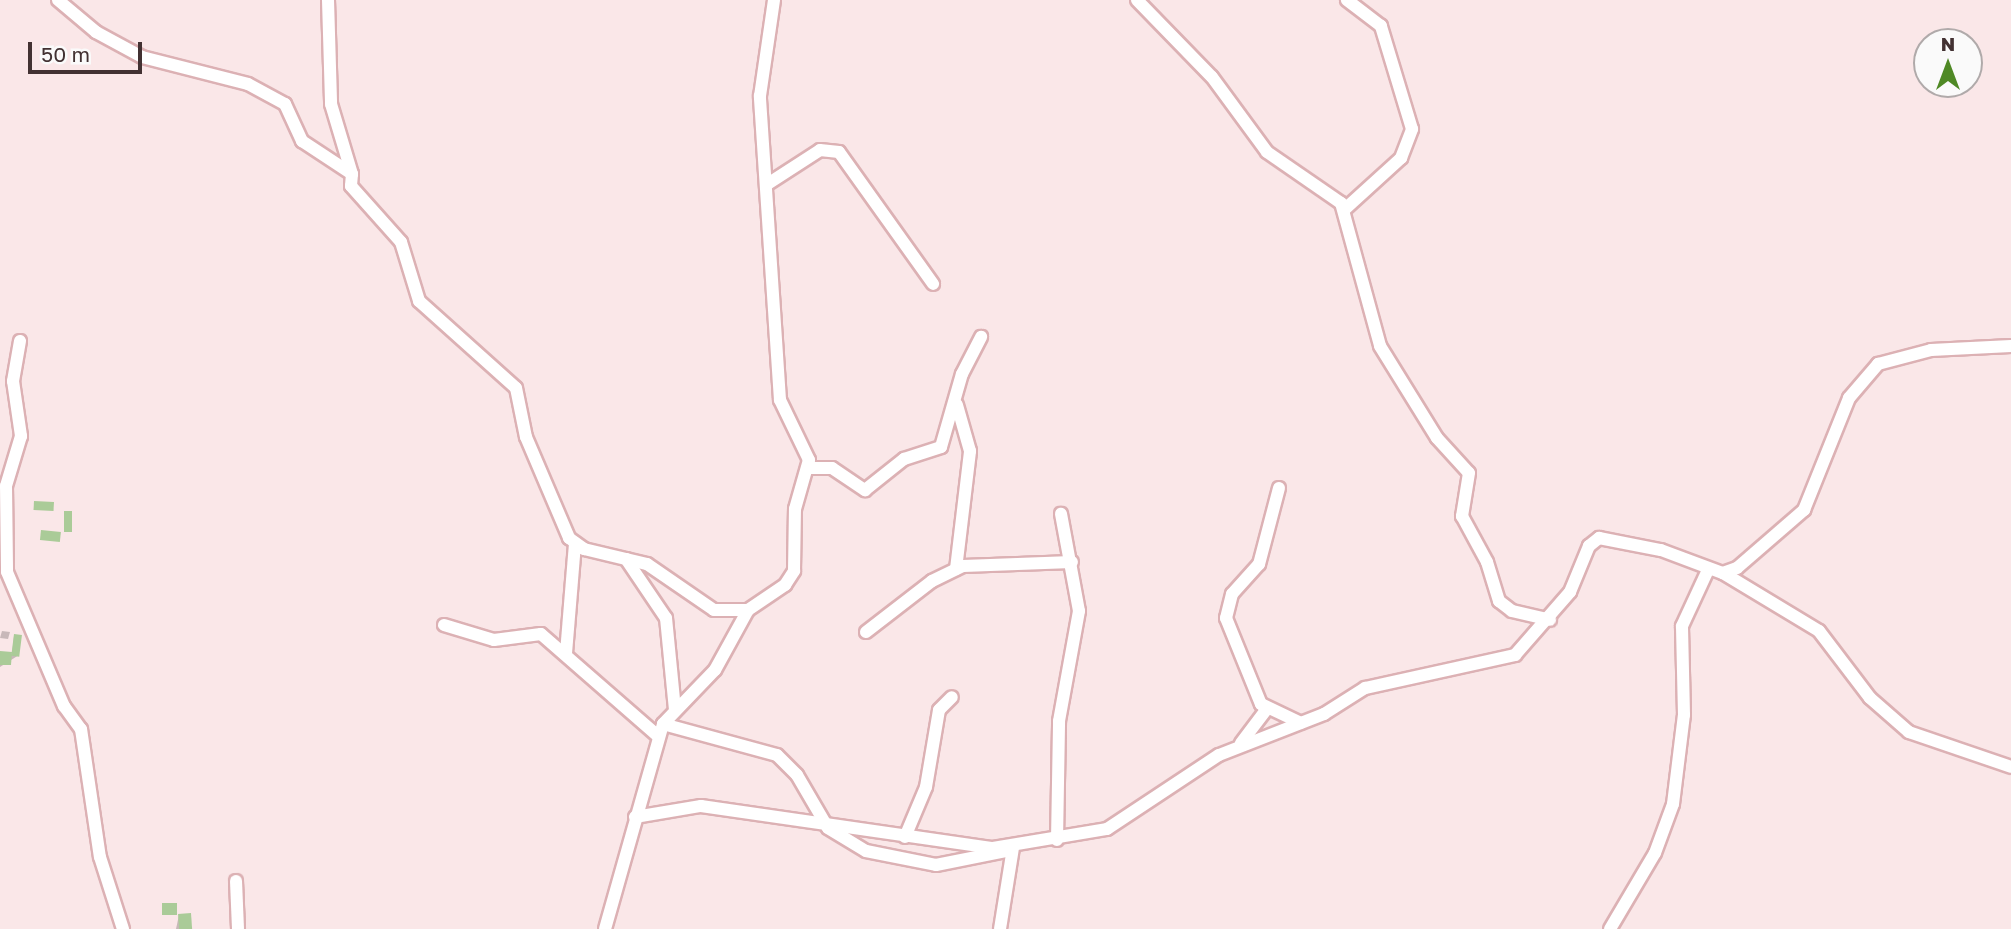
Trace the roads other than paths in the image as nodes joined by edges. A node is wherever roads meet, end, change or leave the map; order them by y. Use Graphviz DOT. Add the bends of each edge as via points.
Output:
graph roads {
  1 [pos="58,0"];
  2 [pos="328,0"];
  3 [pos="774,0"];
  4 [pos="1137,0"];
  5 [pos="1347,0"];
  6 [pos="352,174"];
  7 [pos="766,185"];
  8 [pos="1345,209"];
  9 [pos="933,284"];
  10 [pos="981,337"];
  11 [pos="20,341"];
  12 [pos="2011,346"];
  13 [pos="957,405"];
  14 [pos="809,468"];
  15 [pos="1279,488"];
  16 [pos="1061,514"];
  17 [pos="575,543"];
  18 [pos="626,559"];
  19 [pos="1072,562"];
  20 [pos="956,569"];
  21 [pos="1708,570"];
  22 [pos="1723,573"];
  23 [pos="748,610"];
  24 [pos="1550,620"];
  25 [pos="444,625"];
  26 [pos="866,632"];
  27 [pos="566,653"];
  28 [pos="952,697"];
  29 [pos="675,709"];
  30 [pos="1266,710"];
  31 [pos="1301,723"];
  32 [pos="660,730"];
  33 [pos="1240,745"];
  34 [pos="2011,767"];
  35 [pos="635,817"];
  36 [pos="824,822"];
  37 [pos="905,837"];
  38 [pos="1057,840"];
  39 [pos="1013,848"];
  40 [pos="236,881"];
  41 [pos="123,929"];
  42 [pos="238,929"];
  43 [pos="606,929"];
  44 [pos="1000,929"];
  45 [pos="1611,929"];
  1 -- 6 [label="street" via="96,32 142,57 268,92 288,106 313,152"];
  2 -- 6 [label="street" via="331,104"];
  3 -- 7 [label="street" via="760,96"];
  4 -- 8 [label="street" via="1212,76 1267,152 1330,190"];
  5 -- 8 [label="street" via="1381,26 1412,129 1401,158"];
  6 -- 17 [label="street" via="351,186 403,247 419,301 516,387 526,437"];
  7 -- 9 [label="street" via="820,150 839,152"];
  7 -- 14 [label="street" via="780,400 806,445"];
  8 -- 24 [label="street" via="1380,346 1437,438 1469,473 1462,516 1499,601 1511,611"];
  10 -- 13 [label="street" via="962,374"];
  11 -- 41 [label="street" via="13,382 21,436 6,486 7,572 64,706 81,729 100,857"];
  12 -- 22 [label="street" via="1908,353 1878,363 1849,398 1804,510"];
  13 -- 14 [label="street" via="941,447 904,459 868,488 857,490 832,468"];
  13 -- 20 [label="street" via="970,451"];
  14 -- 23 [label="street" via="795,509 792,578"];
  15 -- 30 [label="street" via="1259,564 1233,594 1227,612 1231,640"];
  16 -- 19 [label="street"];
  17 -- 18 [label="street"];
  17 -- 27 [label="street"];
  18 -- 23 [label="street" via="654,567 714,610"];
  18 -- 29 [label="street" via="666,618"];
  19 -- 20 [label="street"];
  19 -- 38 [label="street" via="1079,611 1059,721"];
  20 -- 26 [label="street"];
  21 -- 22 [label="street"];
  21 -- 24 [label="street" via="1661,550 1599,538"];
  21 -- 45 [label="street" via="1682,626 1684,715 1673,804 1655,853"];
  22 -- 34 [label="street" via="1819,631 1870,698 1909,732"];
  23 -- 29 [label="street" via="715,670"];
  24 -- 31 [label="street" via="1504,661 1365,688"];
  25 -- 27 [label="street" via="487,640 538,633"];
  27 -- 32 [label="street"];
  28 -- 37 [label="street" via="939,710 926,787"];
  29 -- 32 [label="street"];
  30 -- 31 [label="street"];
  30 -- 33 [label="street"];
  31 -- 33 [label="street"];
  32 -- 35 [label="street"];
  32 -- 36 [label="street" via="777,755 797,775"];
  33 -- 38 [label="street" via="1136,815 1094,834"];
  35 -- 36 [label="street" via="701,806"];
  35 -- 43 [label="street"];
  36 -- 37 [label="street"];
  36 -- 39 [label="street" via="866,851 936,865"];
  37 -- 39 [label="street"];
  38 -- 39 [label="street"];
  39 -- 44 [label="street"];
  40 -- 42 [label="street"];
}
